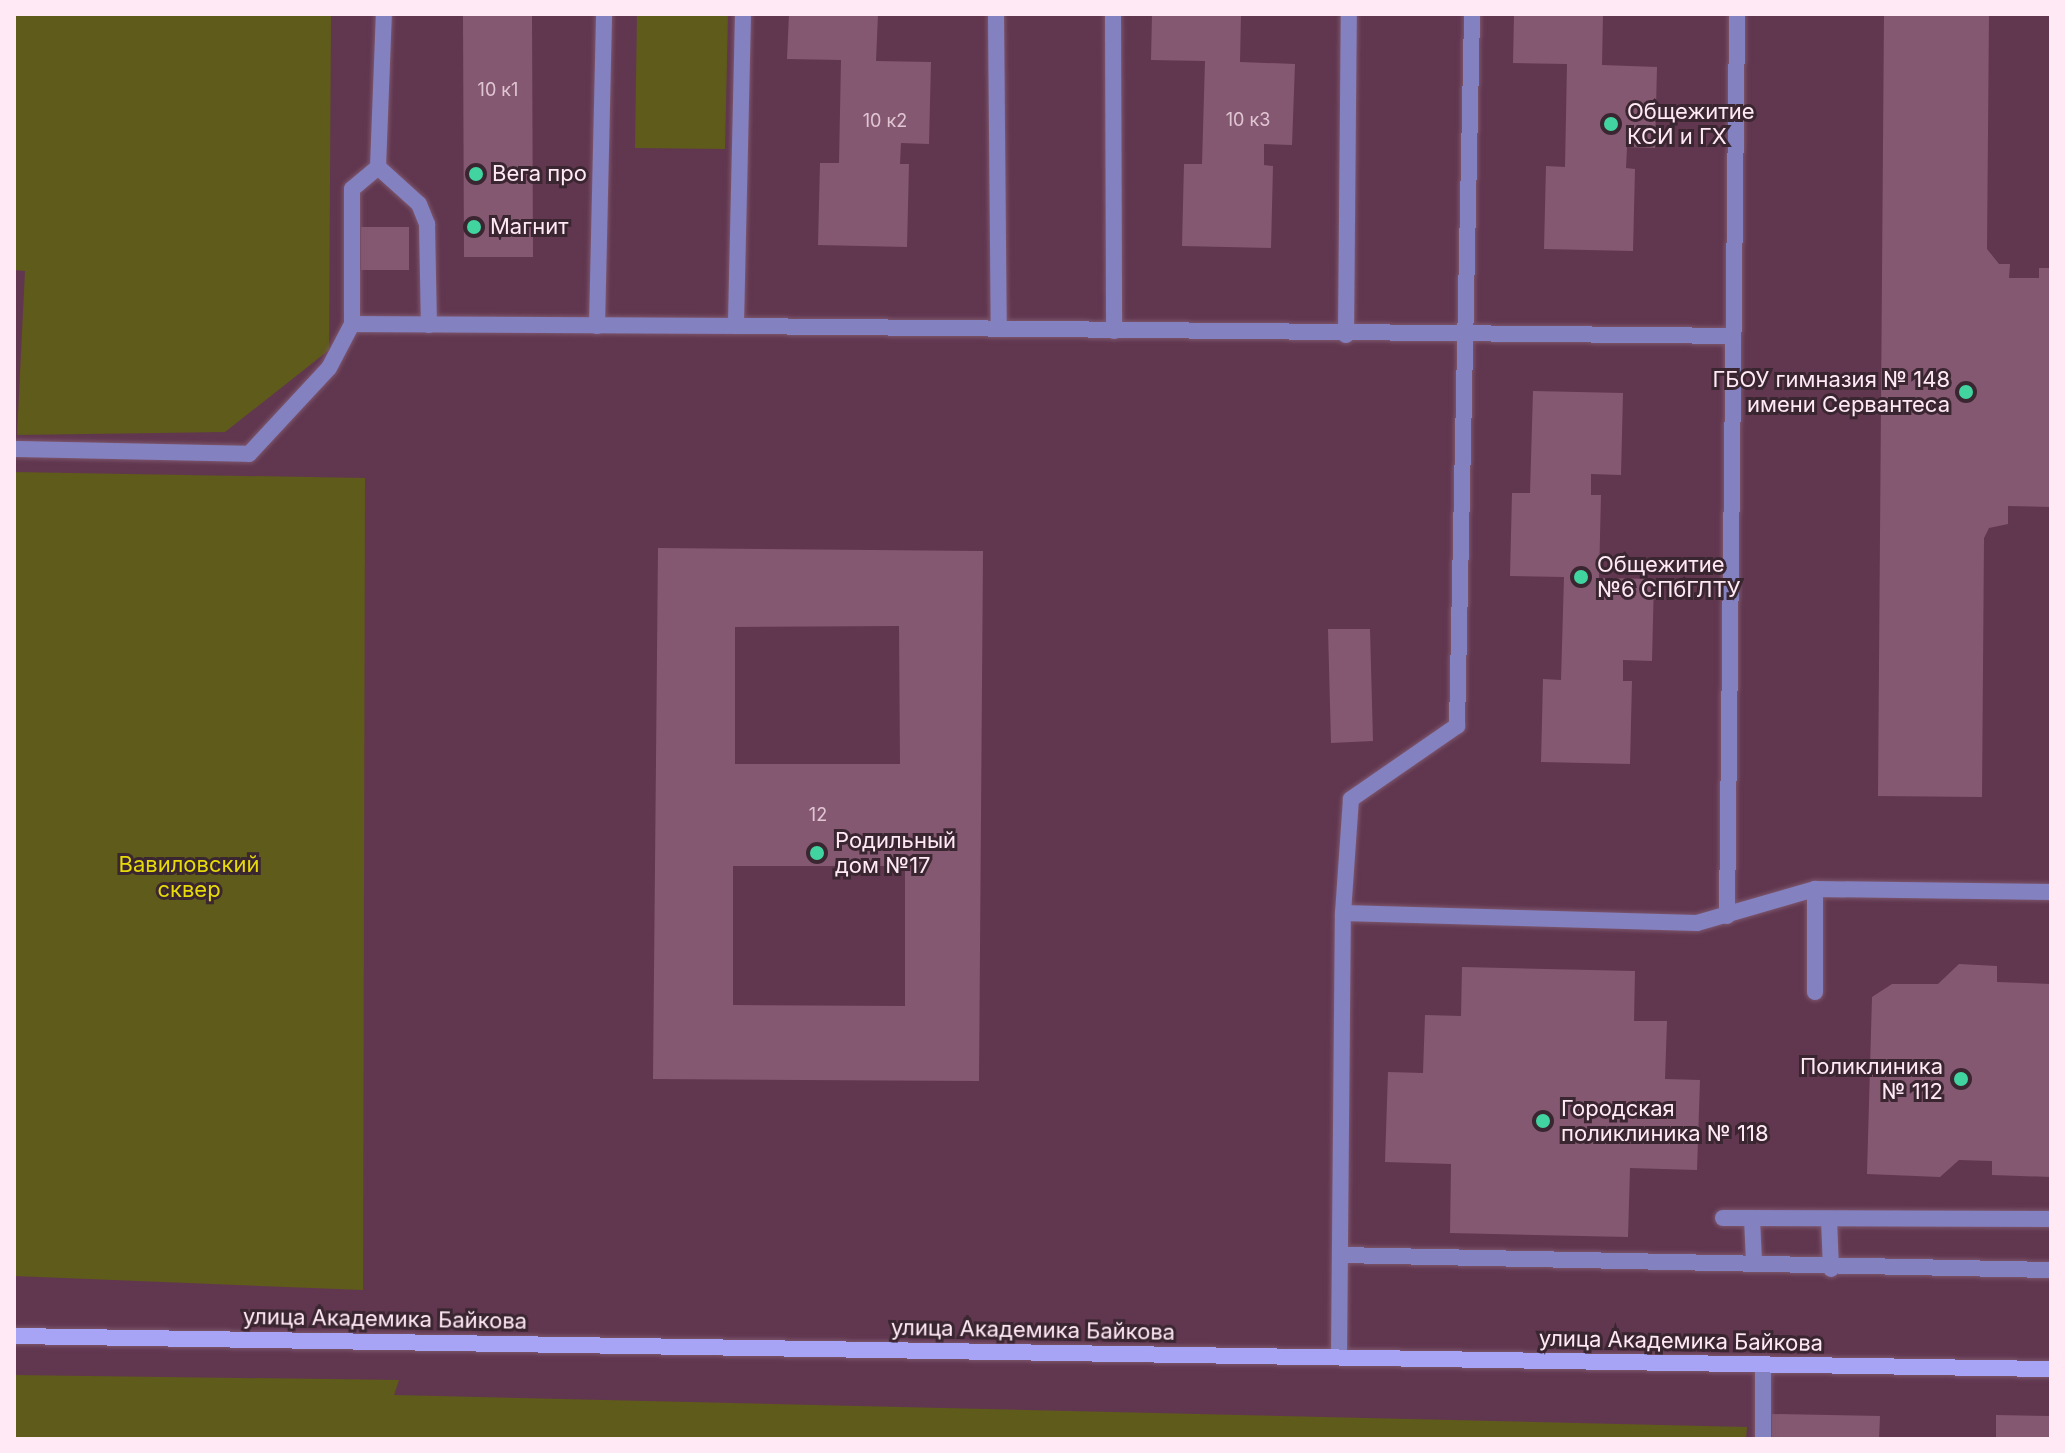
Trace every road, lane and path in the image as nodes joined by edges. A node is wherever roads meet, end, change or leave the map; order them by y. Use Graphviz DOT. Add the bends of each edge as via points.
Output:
graph roads {
  1 [pos="384,14"];
  2 [pos="604,14"];
  3 [pos="743,14"];
  4 [pos="996,14"];
  5 [pos="1113,14"];
  6 [pos="1349,14"];
  7 [pos="1472,14"];
  8 [pos="1737,14"];
  9 [pos="378,167"];
  10 [pos="352,324"];
  11 [pos="429,325"];
  12 [pos="597,326"];
  13 [pos="736,326"];
  14 [pos="999,329"];
  15 [pos="1114,331"];
  16 [pos="1462,333"];
  17 [pos="1346,335"];
  18 [pos="1733,336"];
  19 [pos="14,449"];
  20 [pos="1815,889"];
  21 [pos="2051,892"];
  22 [pos="1343,913"];
  23 [pos="1727,916"];
  24 [pos="1815,992"];
  25 [pos="1723,1218"];
  26 [pos="1752,1218"];
  27 [pos="1829,1219"];
  28 [pos="2051,1219"];
  29 [pos="1340,1255"];
  30 [pos="1754,1261"];
  31 [pos="1831,1269"];
  32 [pos="2051,1270"];
  33 [pos="14,1336"];
  34 [pos="1339,1357"];
  35 [pos="1763,1364"];
  36 [pos="2051,1369"];
  37 [pos="1763,1439"];
  1 -- 9 [label="lane"];
  2 -- 12 [label="lane"];
  3 -- 13 [label="lane"];
  4 -- 14 [label="lane"];
  5 -- 15 [label="lane"];
  6 -- 17 [label="lane"];
  7 -- 16 [label="lane"];
  8 -- 18 [label="lane"];
  9 -- 10 [label="lane" via="352,189"];
  9 -- 11 [label="lane" via="419,204 427,224"];
  10 -- 11 [label="lane"];
  10 -- 19 [label="lane" via="329,368 249,454"];
  11 -- 12 [label="lane"];
  12 -- 13 [label="lane"];
  13 -- 14 [label="lane"];
  14 -- 15 [label="lane"];
  15 -- 17 [label="lane"];
  16 -- 17 [label="lane"];
  16 -- 18 [label="lane"];
  16 -- 22 [label="lane" via="1457,726 1351,799"];
  18 -- 23 [label="lane"];
  20 -- 21 [label="lane"];
  20 -- 23 [label="lane"];
  20 -- 24 [label="lane"];
  22 -- 23 [label="lane" via="1697,923"];
  22 -- 29 [label="lane"];
  25 -- 26 [label="lane"];
  26 -- 27 [label="lane"];
  26 -- 30 [label="lane"];
  27 -- 28 [label="lane"];
  27 -- 31 [label="lane"];
  29 -- 30 [label="lane"];
  29 -- 34 [label="lane"];
  30 -- 31 [label="lane"];
  31 -- 32 [label="lane"];
  33 -- 34 [label="street, улица Академика Байкова"];
  34 -- 35 [label="street, улица Академика Байкова"];
  35 -- 36 [label="street, улица Академика Байкова"];
  35 -- 37 [label="lane"];
}
